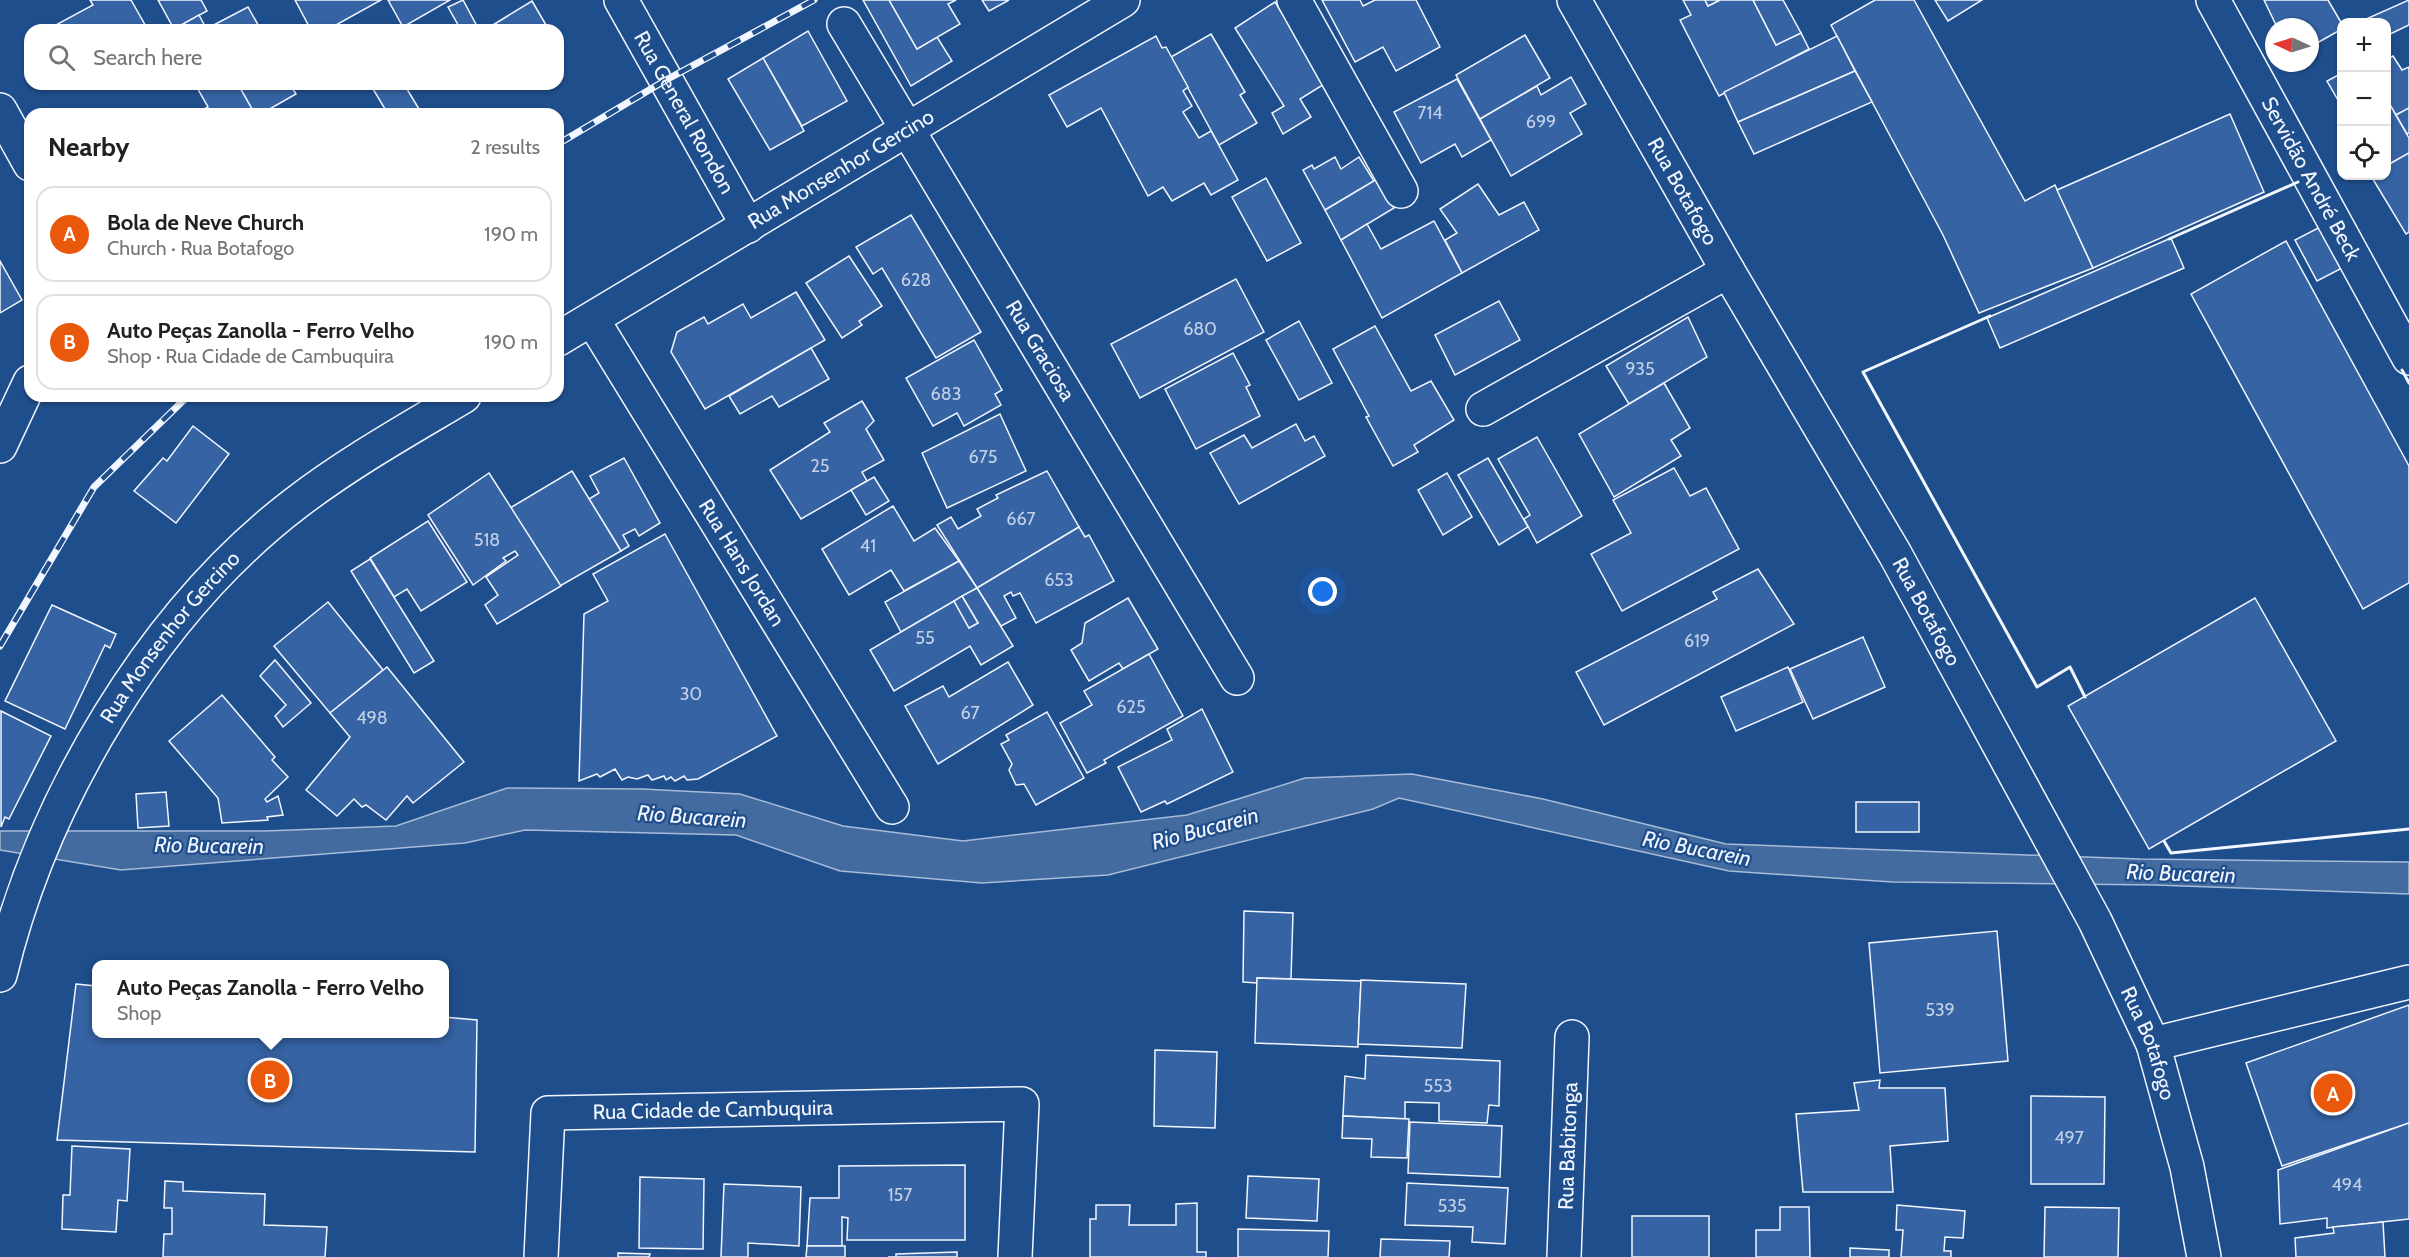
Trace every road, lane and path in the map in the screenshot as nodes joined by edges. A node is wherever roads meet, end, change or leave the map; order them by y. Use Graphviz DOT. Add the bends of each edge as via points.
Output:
graph roads {
  1 [pos="621,0"];
  2 [pos="1123,0"];
  3 [pos="1294,0"];
  4 [pos="1574,0"];
  5 [pos="2213,0"];
  6 [pos="844,24"];
  7 [pos="0,110"];
  8 [pos="908,129"];
  9 [pos="24,153"];
  10 [pos="1401,191"];
  11 [pos="748,226"];
  12 [pos="1728,271"];
  13 [pos="592,319"];
  14 [pos="564,335"];
  15 [pos="2409,358"];
  16 [pos="24,395"];
  17 [pos="454,402"];
  18 [pos="1483,409"];
  19 [pos="0,446"];
  20 [pos="1237,678"];
  21 [pos="892,807"];
  22 [pos="0,975"];
  23 [pos="2409,982"];
  24 [pos="1572,1037"];
  25 [pos="2153,1044"];
  26 [pos="541,1257"];
  27 [pos="1015,1257"];
  28 [pos="1564,1257"];
  29 [pos="2204,1257"];
  1 -- 11 [label="street, Rua General Rondon"];
  2 -- 8 [label="street, Rua Monsenhor Gercino"];
  3 -- 10 [label="street"];
  4 -- 12 [label="street, Rua Botafogo"];
  5 -- 15 [label="street, Servidão André Beck"];
  6 -- 8 [label="street, Rua Graciosa"];
  7 -- 9 [label="street"];
  8 -- 11 [label="street, Rua Monsenhor Gercino"];
  8 -- 20 [label="street, Rua Graciosa"];
  11 -- 13 [label="street, Rua Monsenhor Gercino"];
  12 -- 18 [label="street"];
  12 -- 25 [label="street, Rua Botafogo" via="1895,554 2095,921"];
  13 -- 14 [label="street, Rua Monsenhor Gercino"];
  13 -- 21 [label="street, Rua Hans Jordan"];
  16 -- 19 [label="street"];
  17 -- 22 [label="street, Rua Monsenhor Gercino" via="295,503 190,603 106,723 66,795 26,889"];
  23 -- 25 [label="street"];
  24 -- 28 [label="street, Rua Babitonga"];
  25 -- 29 [label="street, Rua Botafogo" via="2187,1167"];
  26 -- 27 [label="street, Rua Cidade de Cambuquira" via="548,1113 1022,1104"];
}
